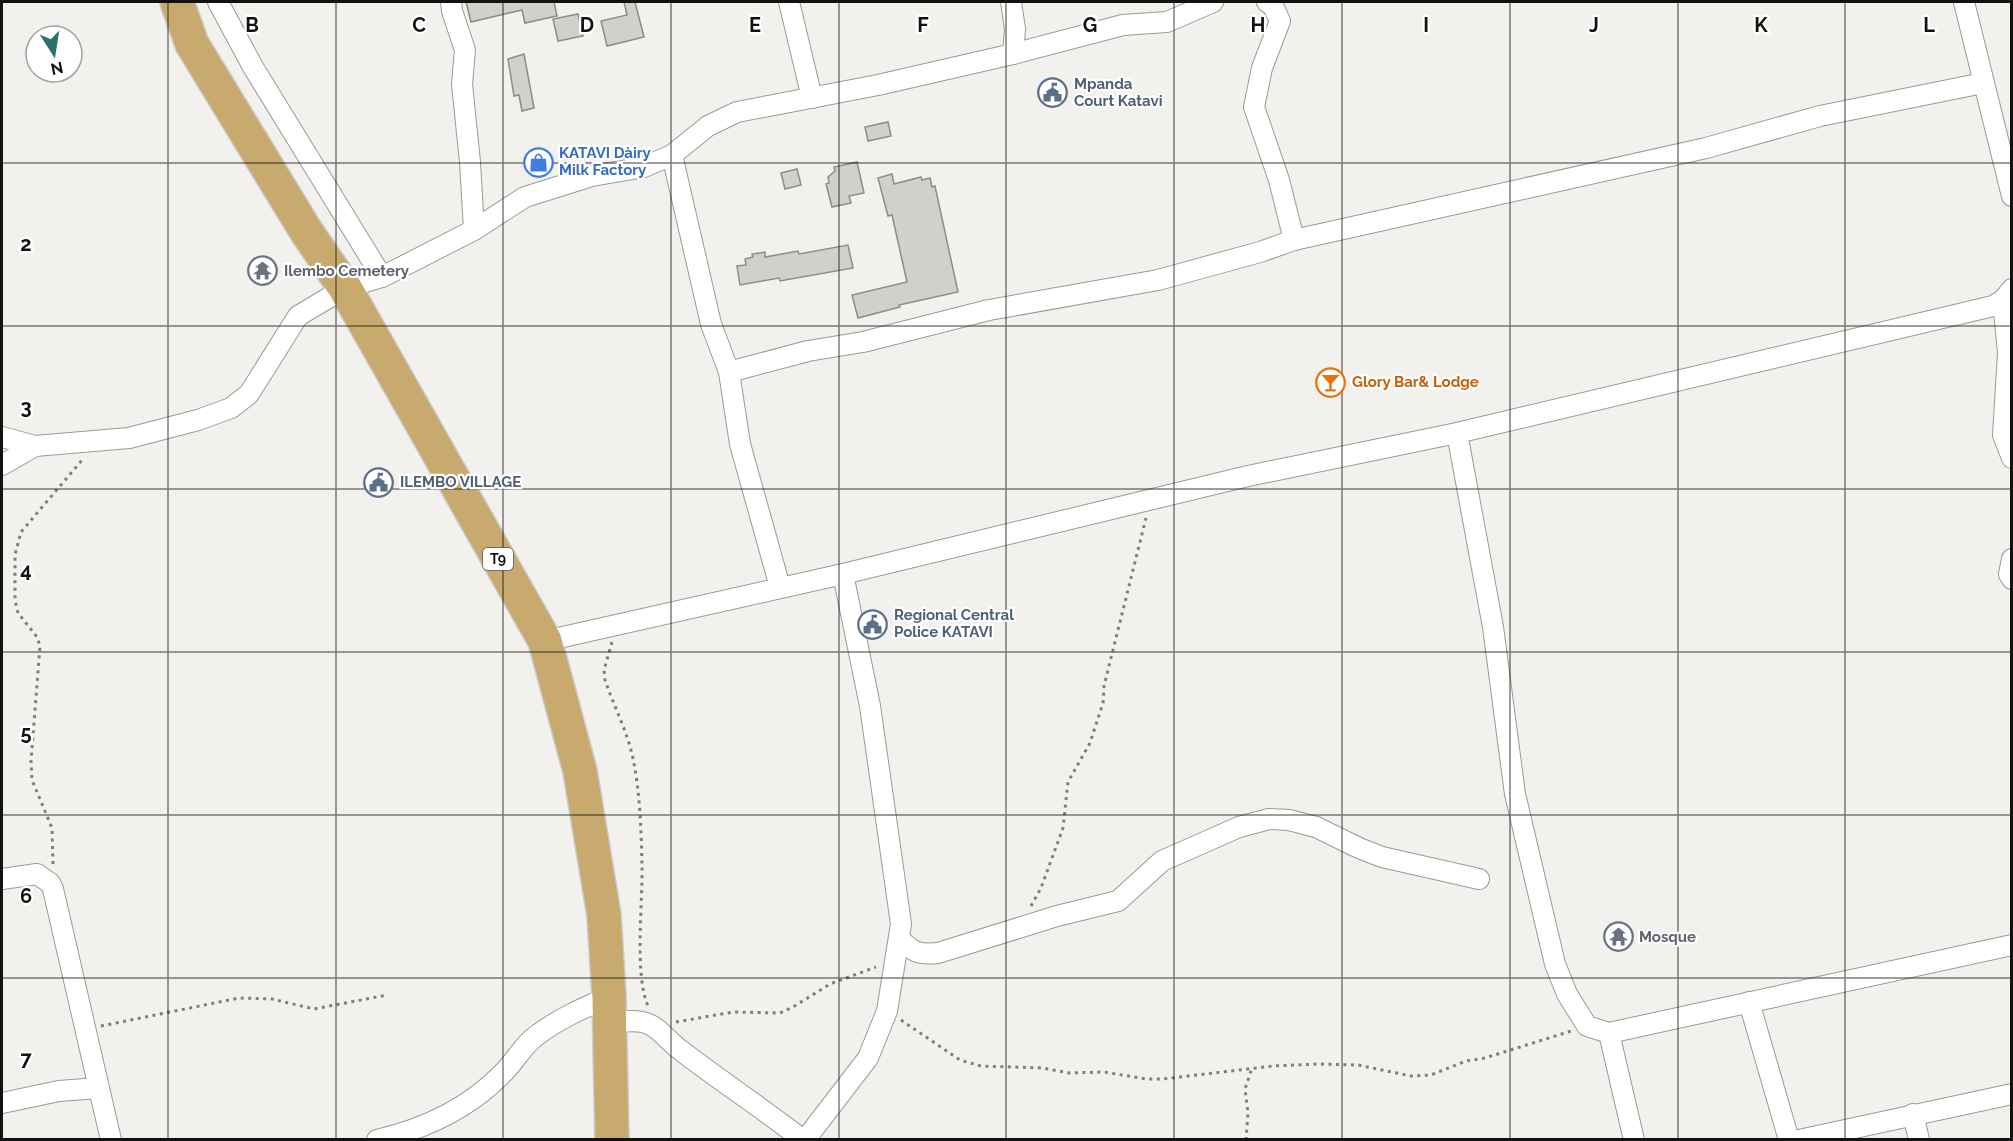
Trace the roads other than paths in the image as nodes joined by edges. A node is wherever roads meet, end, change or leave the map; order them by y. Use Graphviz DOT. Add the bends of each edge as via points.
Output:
graph roads {
  1 [pos="155,2"];
  2 [pos="177,2"];
  3 [pos="218,2"];
  4 [pos="451,2"];
  5 [pos="789,2"];
  6 [pos="1011,2"];
  7 [pos="1213,2"];
  8 [pos="1268,2"];
  9 [pos="1964,2"];
  10 [pos="192,44"];
  11 [pos="1013,54"];
  12 [pos="1983,83"];
  13 [pos="812,98"];
  14 [pos="672,155"];
  15 [pos="2012,196"];
  16 [pos="474,230"];
  17 [pos="1294,240"];
  18 [pos="382,277"];
  19 [pos="345,288"];
  20 [pos="2007,294"];
  21 [pos="729,372"];
  22 [pos="1457,433"];
  23 [pos="2,436"];
  24 [pos="35,446"];
  25 [pos="2012,458"];
  26 [pos="2,465"];
  27 [pos="2012,559"];
  28 [pos="843,574"];
  29 [pos="2012,579"];
  30 [pos="780,587"];
  31 [pos="544,641"];
  32 [pos="2,879"];
  33 [pos="1479,879"];
  34 [pos="899,939"];
  35 [pos="2012,945"];
  36 [pos="1749,1002"];
  37 [pos="609,1010"];
  38 [pos="1609,1033"];
  39 [pos="98,1088"];
  40 [pos="2012,1094"];
  41 [pos="2,1103"];
  42 [pos="1913,1114"];
  43 [pos="111,1140"];
  44 [pos="377,1140"];
  45 [pos="612,1140"];
  46 [pos="804,1140"];
  47 [pos="1634,1140"];
  48 [pos="1789,1140"];
  49 [pos="1799,1140"];
  50 [pos="1919,1140"];
  1 -- 10 [label="highway, T9" via="166,20"];
  2 -- 10 [label="highway, T9"];
  3 -- 18 [label="street" via="253,67"];
  4 -- 16 [label="street" via="465,50 462,84"];
  5 -- 13 [label="street"];
  6 -- 11 [label="street"];
  7 -- 11 [label="street" via="1167,22 1123,25"];
  8 -- 17 [label="street" via="1280,21 1262,68 1254,107"];
  9 -- 12 [label="street"];
  10 -- 19 [label="highway, T9"];
  11 -- 13 [label="street"];
  12 -- 15 [label="street"];
  12 -- 17 [label="street" via="1821,116 1706,148"];
  13 -- 14 [label="street" via="737,112 708,126"];
  14 -- 16 [label="street" via="525,197"];
  14 -- 21 [label="street" via="711,324"];
  16 -- 18 [label="street"];
  17 -- 21 [label="street" via="1158,280 989,310"];
  18 -- 19 [label="street"];
  19 -- 24 [label="street" via="298,316 249,394 231,408 129,438"];
  19 -- 31 [label="highway, T9"];
  20 -- 22 [label="street" via="1993,306"];
  20 -- 25 [label="street" via="2003,435"];
  21 -- 30 [label="street" via="740,444"];
  22 -- 28 [label="street" via="1248,476"];
  22 -- 38 [label="street" via="1493,627 1515,794 1555,964 1587,1026"];
  23 -- 24 [label="street"];
  24 -- 26 [label="street"];
  27 -- 29 [label="street"];
  28 -- 30 [label="street"];
  28 -- 34 [label="street" via="870,706 901,924"];
  30 -- 31 [label="street"];
  31 -- 37 [label="highway, T9" via="580,771 604,915"];
  32 -- 39 [label="street" via="37,874 53,889"];
  33 -- 34 [label="street" via="1382,856 1316,827 1269,819 1239,827 1162,861 1118,901 931,954 914,952"];
  34 -- 46 [label="street" via="887,1011 868,1058"];
  35 -- 36 [label="street"];
  36 -- 38 [label="street"];
  36 -- 48 [label="street"];
  37 -- 44 [label="street" via="574,1012 534,1037 478,1097 451,1114"];
  37 -- 45 [label="highway, T9"];
  37 -- 46 [label="street" via="657,1026 677,1048"];
  38 -- 47 [label="street"];
  39 -- 41 [label="street" via="59,1091"];
  39 -- 43 [label="street"];
  40 -- 42 [label="street"];
  42 -- 49 [label="street"];
  42 -- 50 [label="street"];
}
